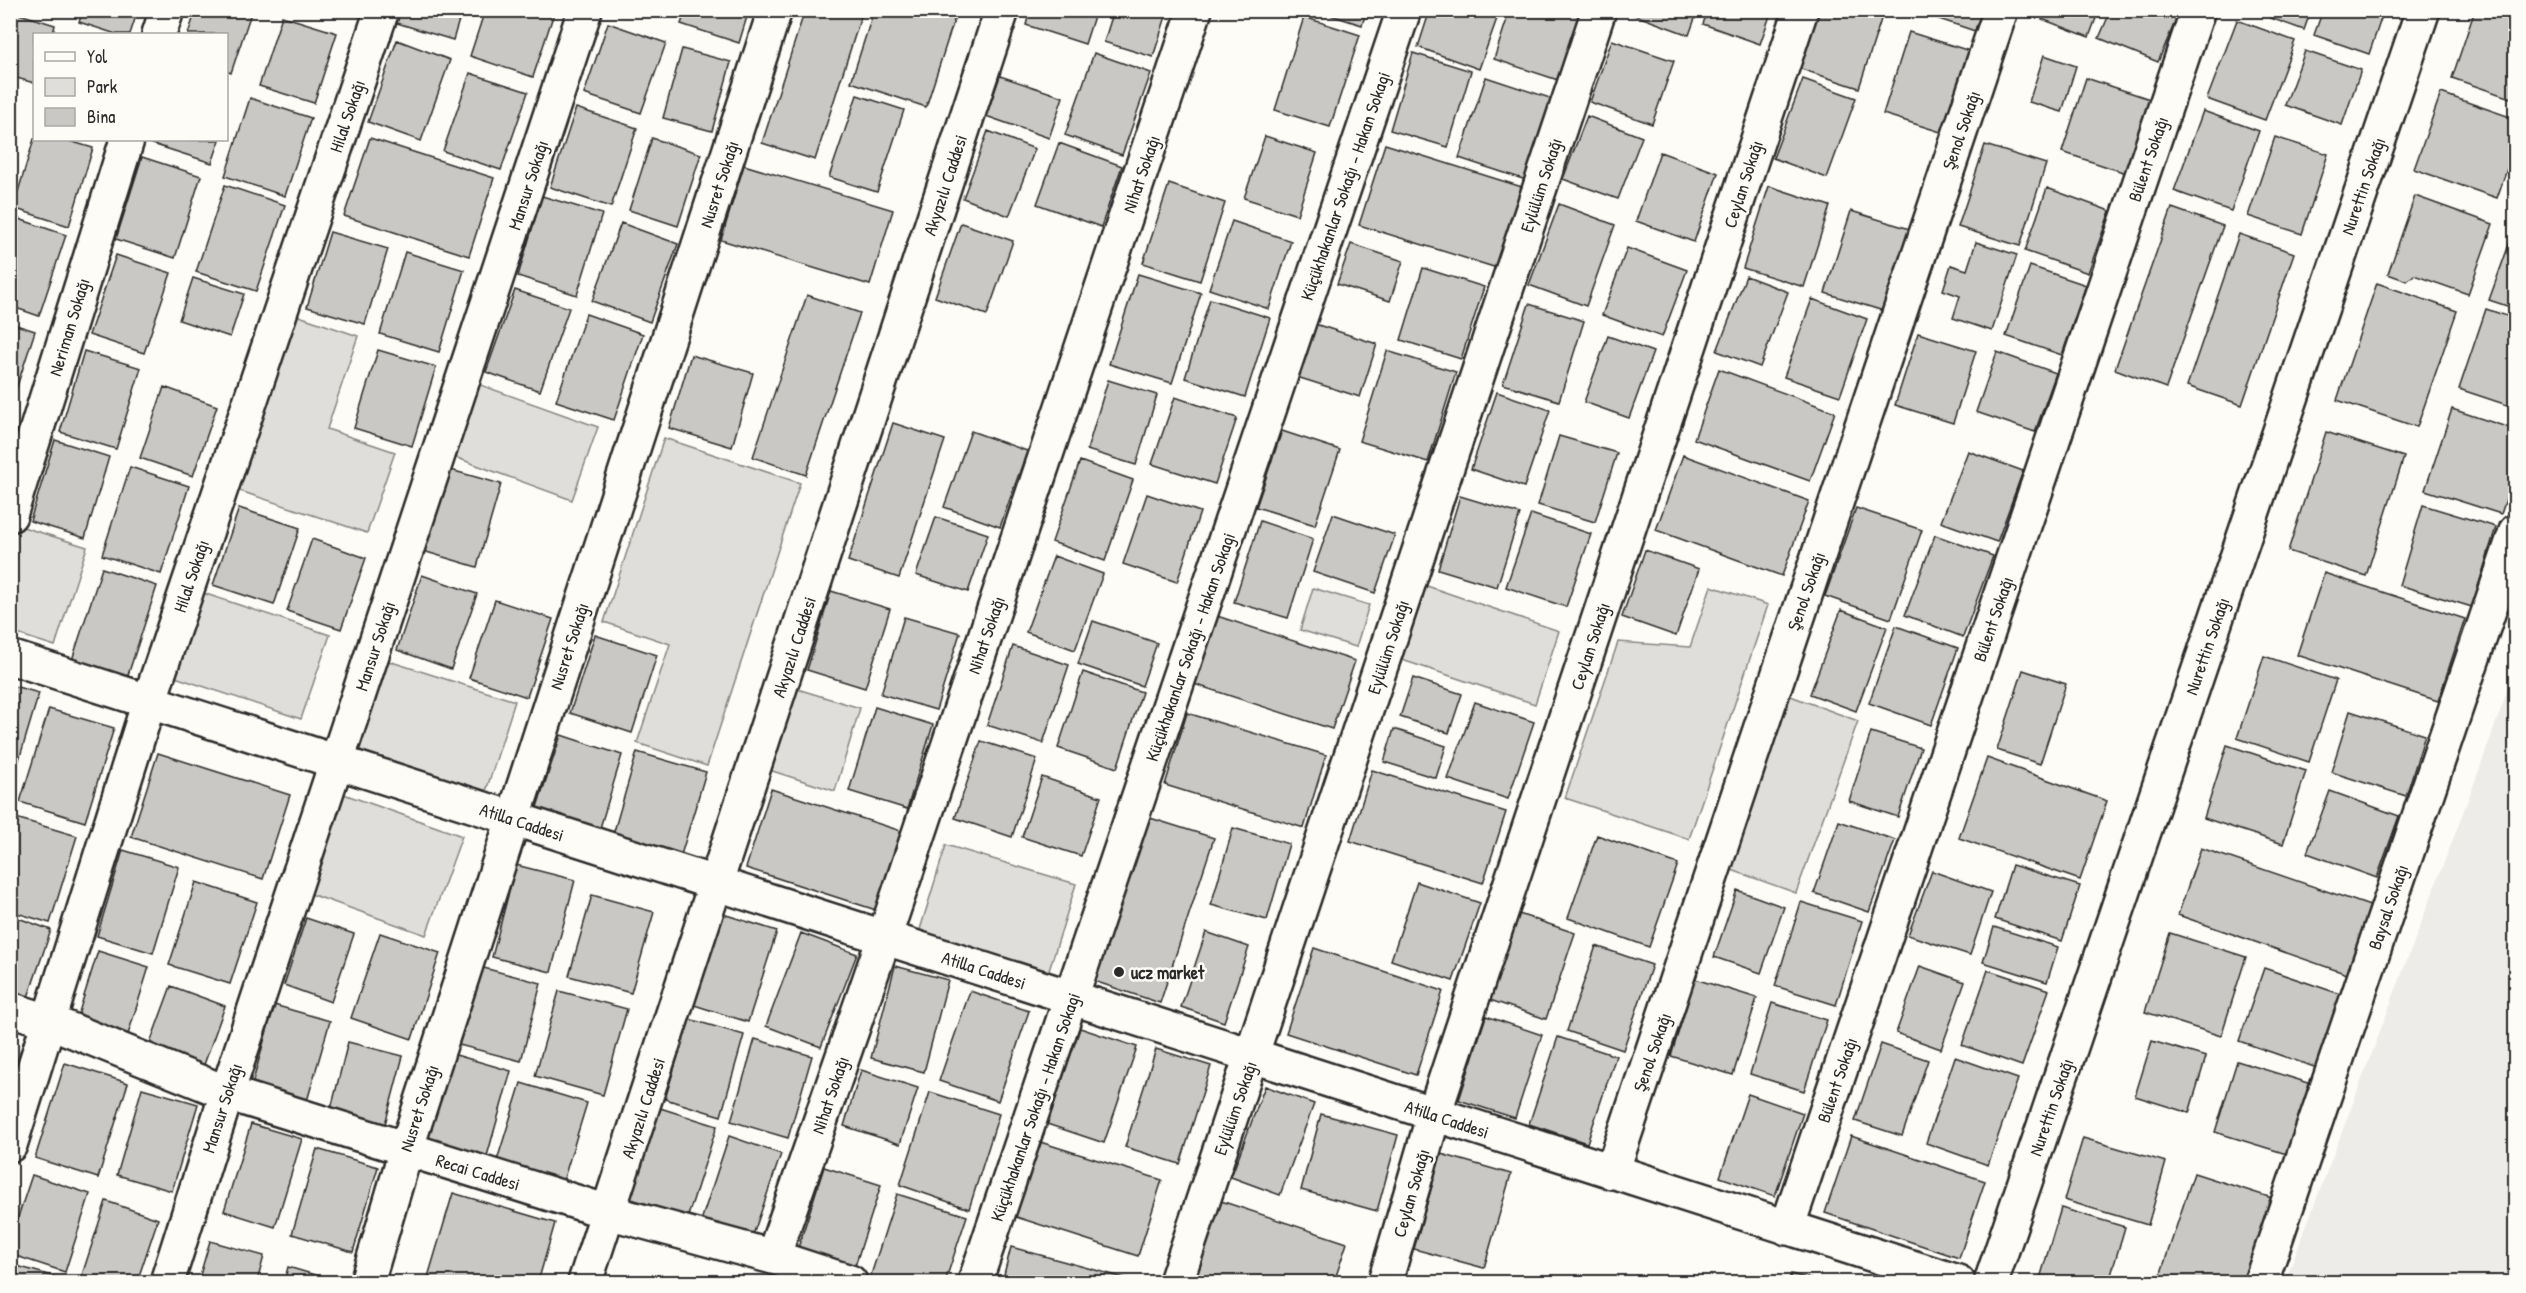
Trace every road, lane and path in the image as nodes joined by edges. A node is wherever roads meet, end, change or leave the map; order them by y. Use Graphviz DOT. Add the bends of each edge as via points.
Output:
graph roads {
  1 [pos="167,10"];
  2 [pos="382,10"];
  3 [pos="585,10"];
  4 [pos="775,10"];
  5 [pos="1002,10"];
  6 [pos="1195,10"];
  7 [pos="1404,10"];
  8 [pos="1599,10"];
  9 [pos="1801,10"];
  10 [pos="2001,10"];
  11 [pos="2198,10"];
  12 [pos="2423,10"];
  13 [pos="159,33"];
  14 [pos="127,141"];
  15 [pos="10,514"];
  16 [pos="2516,531"];
  17 [pos="10,657"];
  18 [pos="149,702"];
  19 [pos="337,762"];
  20 [pos="513,819"];
  21 [pos="717,884"];
  22 [pos="884,938"];
  23 [pos="1072,998"];
  24 [pos="10,1009"];
  25 [pos="51,1022"];
  26 [pos="1252,1056"];
  27 [pos="227,1093"];
  28 [pos="1434,1114"];
  29 [pos="10,1145"];
  30 [pos="406,1150"];
  31 [pos="1612,1172"];
  32 [pos="608,1212"];
  33 [pos="1787,1228"];
  34 [pos="773,1257"];
  35 [pos="167,1282"];
  36 [pos="367,1282"];
  37 [pos="585,1282"];
  38 [pos="850,1282"];
  39 [pos="975,1282"];
  40 [pos="1176,1282"];
  41 [pos="1385,1282"];
  42 [pos="1958,1282"];
  43 [pos="1991,1282"];
  44 [pos="2261,1282"];
  1 -- 13 [label="street"];
  2 -- 18 [label="street, Hilal Sokağı"];
  3 -- 19 [label="street, Mansur Sokağı"];
  4 -- 20 [label="street, Nusret Sokağı"];
  5 -- 21 [label="street, Akyazılı Caddesi"];
  6 -- 22 [label="street, Nihat Sokağı"];
  7 -- 23 [label="street, Küçükhakanlar Sokağı - Hakan Sokagi"];
  8 -- 26 [label="street, Eylülüm Sokağı"];
  9 -- 28 [label="street, Ceylan Sokağı"];
  10 -- 31 [label="street, Şenol Sokağı"];
  11 -- 33 [label="street, Bülent Sokağı"];
  12 -- 43 [label="street, Nurettin Sokağı"];
  14 -- 15 [label="street, Neriman Sokağı"];
  16 -- 44 [label="street, Baysal Sokağı"];
  17 -- 18 [label="street, Atilla Caddesi"];
  18 -- 19 [label="street, Atilla Caddesi"];
  18 -- 25 [label="street, Hilal Sokağı"];
  19 -- 20 [label="street, Atilla Caddesi"];
  19 -- 27 [label="street, Mansur Sokağı"];
  20 -- 21 [label="street, Atilla Caddesi"];
  20 -- 30 [label="street, Nusret Sokağı"];
  21 -- 22 [label="street, Atilla Caddesi"];
  21 -- 32 [label="street, Akyazılı Caddesi"];
  22 -- 23 [label="street, Atilla Caddesi"];
  22 -- 34 [label="street, Nihat Sokağı"];
  23 -- 26 [label="street, Atilla Caddesi"];
  23 -- 39 [label="street, Küçükhakanlar Sokağı - Hakan Sokagi"];
  24 -- 25 [label="street, Recai Caddesi"];
  25 -- 27 [label="street, Recai Caddesi"];
  25 -- 29 [label="street, Hilal Sokağı"];
  26 -- 28 [label="street, Atilla Caddesi"];
  26 -- 40 [label="street, Eylülüm Sokağı"];
  27 -- 30 [label="street, Recai Caddesi"];
  27 -- 35 [label="street, Mansur Sokağı"];
  28 -- 31 [label="street, Atilla Caddesi"];
  28 -- 41 [label="street, Ceylan Sokağı"];
  30 -- 32 [label="street, Recai Caddesi"];
  30 -- 36 [label="street, Nusret Sokağı"];
  31 -- 33 [label="street, Atilla Caddesi"];
  32 -- 34 [label="street, Recai Caddesi"];
  32 -- 37 [label="street, Akyazılı Caddesi"];
  33 -- 42 [label="street, Atilla Caddesi"];
  34 -- 38 [label="street, Recai Caddesi"];
}
